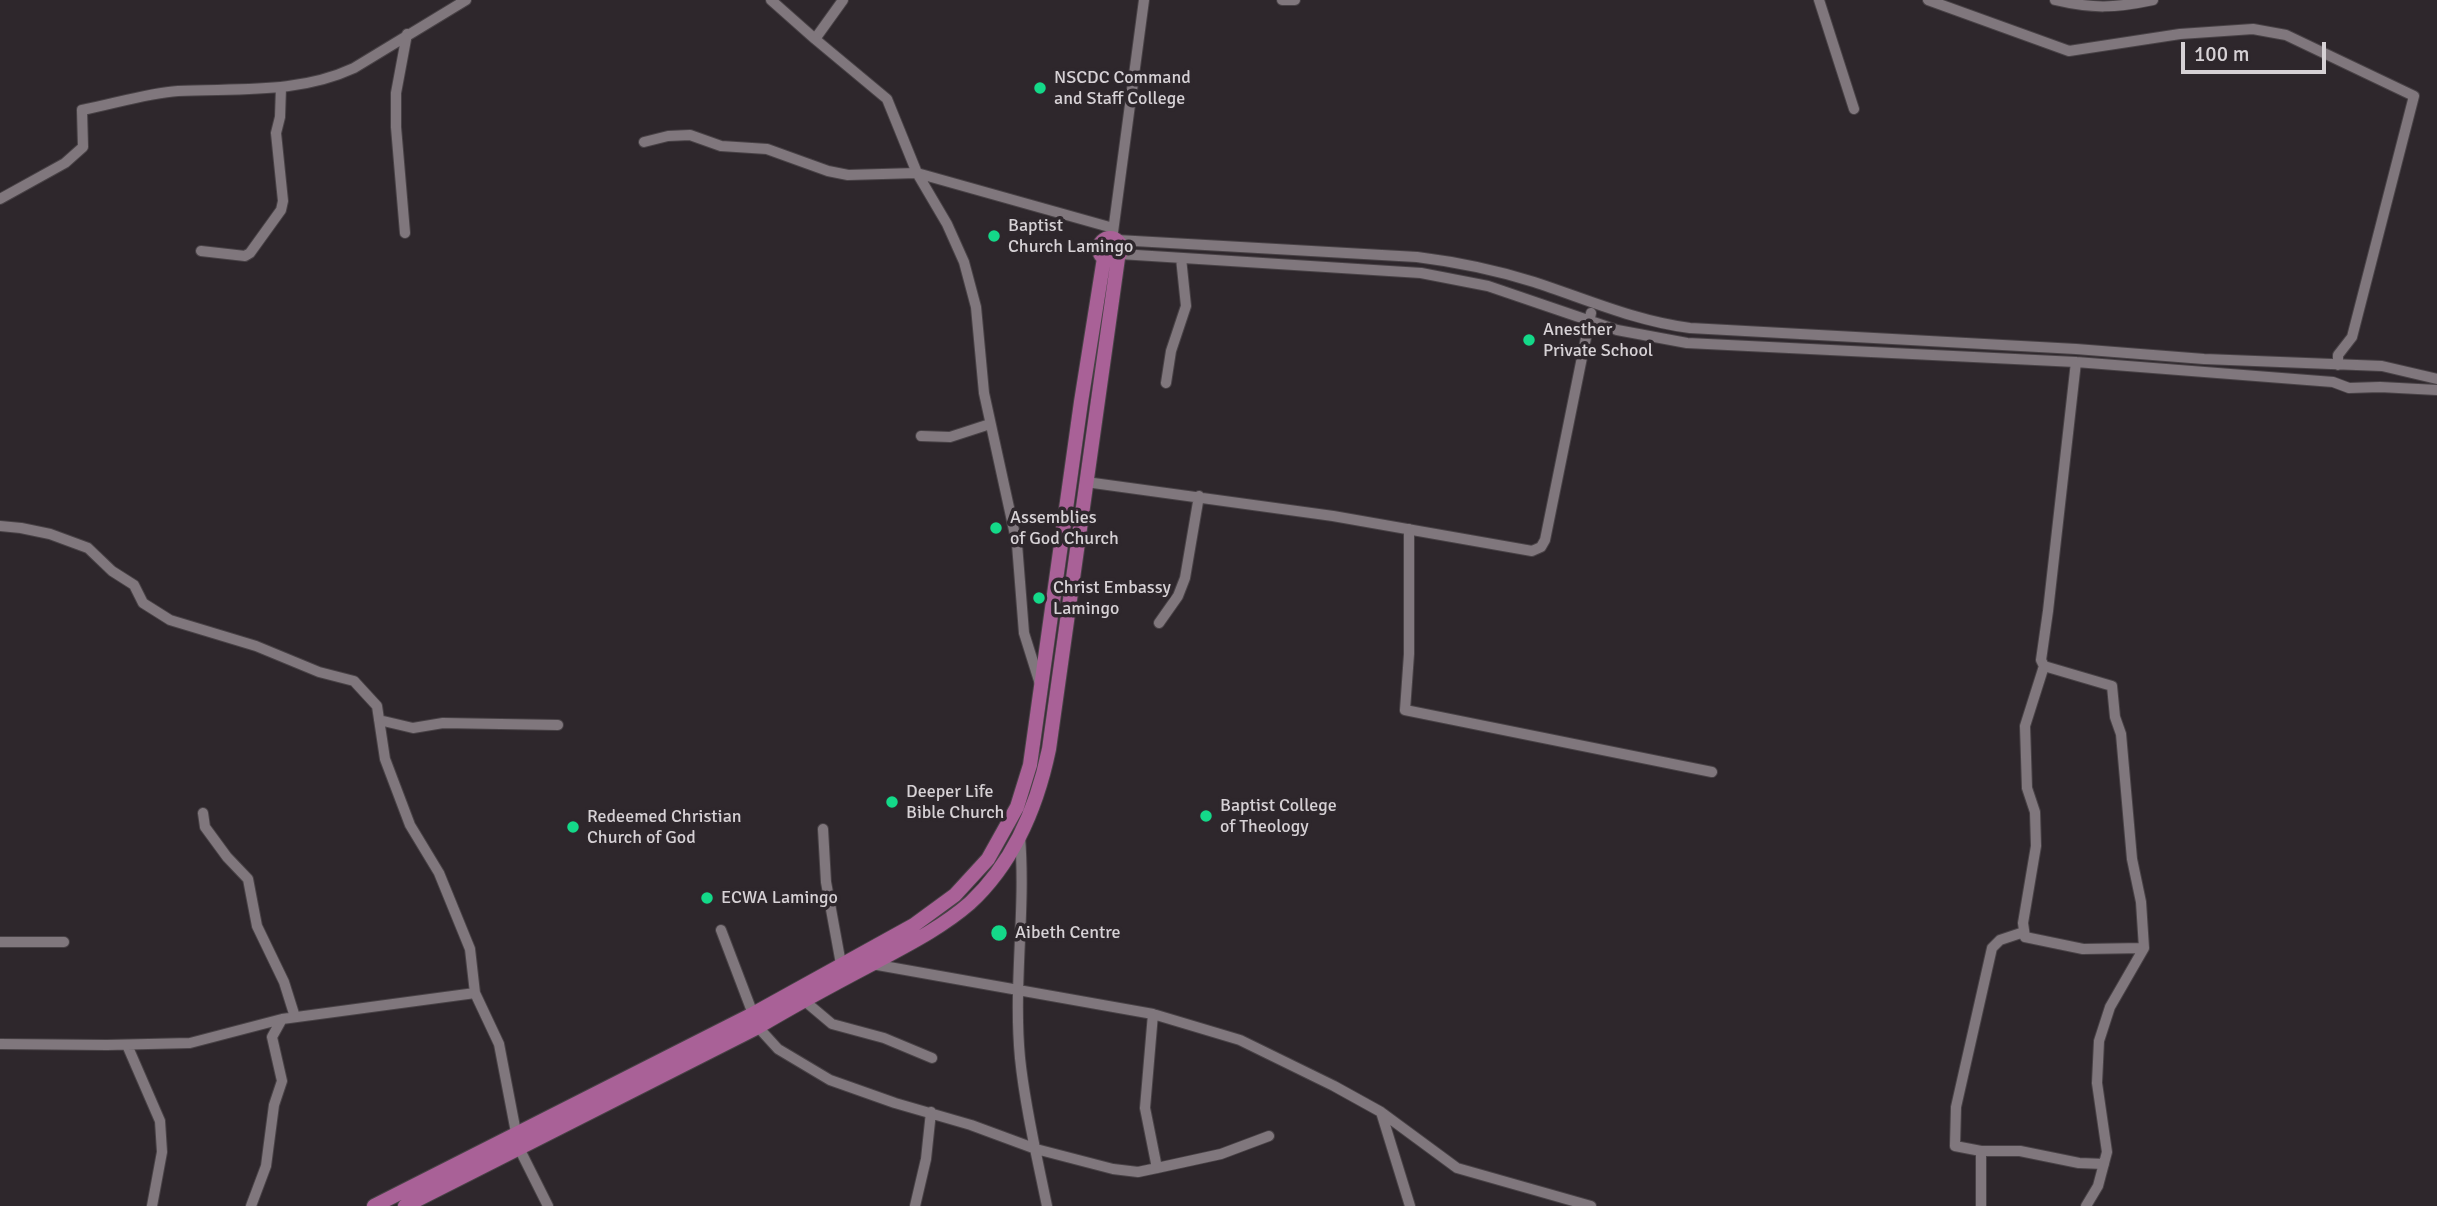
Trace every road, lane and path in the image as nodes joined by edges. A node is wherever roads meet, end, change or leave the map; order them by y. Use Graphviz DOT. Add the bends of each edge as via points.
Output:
graph roads {
  1 [pos="466,0"];
  2 [pos="771,0"];
  3 [pos="843,0"];
  4 [pos="1144,0"];
  5 [pos="1282,0"];
  6 [pos="1295,0"];
  7 [pos="1819,0"];
  8 [pos="1928,0"];
  9 [pos="2055,0"];
  10 [pos="2153,0"];
  11 [pos="407,34"];
  12 [pos="815,39"];
  13 [pos="281,88"];
  14 [pos="1854,109"];
  15 [pos="644,142"];
  16 [pos="917,173"];
  17 [pos="0,199"];
  18 [pos="405,233"];
  19 [pos="1114,246"];
  20 [pos="201,251"];
  21 [pos="1181,258"];
  22 [pos="1592,303"];
  23 [pos="1589,319"];
  24 [pos="2076,362"];
  25 [pos="2337,365"];
  26 [pos="2382,366"];
  27 [pos="2437,379"];
  28 [pos="2333,382"];
  29 [pos="1166,383"];
  30 [pos="2380,387"];
  31 [pos="2437,390"];
  32 [pos="990,424"];
  33 [pos="921,436"];
  34 [pos="1086,482"];
  35 [pos="1199,496"];
  36 [pos="0,526"];
  37 [pos="1409,529"];
  38 [pos="1159,623"];
  39 [pos="2044,666"];
  40 [pos="1041,687"];
  41 [pos="379,720"];
  42 [pos="558,725"];
  43 [pos="1712,772"];
  44 [pos="203,813"];
  45 [pos="823,829"];
  46 [pos="1020,837"];
  47 [pos="721,930"];
  48 [pos="2024,932"];
  49 [pos="0,942"];
  50 [pos="64,942"];
  51 [pos="2144,948"];
  52 [pos="841,964"];
  53 [pos="872,964"];
  54 [pos="1018,991"];
  55 [pos="475,993"];
  56 [pos="798,995"];
  57 [pos="1153,1014"];
  58 [pos="295,1017"];
  59 [pos="282,1019"];
  60 [pos="755,1020"];
  61 [pos="0,1044"];
  62 [pos="127,1045"];
  63 [pos="932,1058"];
  64 [pos="931,1112"];
  65 [pos="1381,1112"];
  66 [pos="517,1132"];
  67 [pos="1269,1136"];
  68 [pos="519,1148"];
  69 [pos="1036,1149"];
  70 [pos="1980,1151"];
  71 [pos="2104,1164"];
  72 [pos="1157,1168"];
  73 [pos="152,1206"];
  74 [pos="251,1206"];
  75 [pos="374,1206"];
  76 [pos="405,1206"];
  77 [pos="548,1206"];
  78 [pos="915,1206"];
  79 [pos="1047,1206"];
  80 [pos="1410,1206"];
  81 [pos="1591,1206"];
  82 [pos="1981,1206"];
  83 [pos="2086,1206"];
  1 -- 11 [label="street"];
  2 -- 12 [label="street"];
  3 -- 12 [label="street"];
  4 -- 19 [label="street"];
  5 -- 6 [label="street"];
  7 -- 14 [label="street"];
  8 -- 25 [label="street" via="2069,51 2180,34 2252,29 2286,34 2414,96 2352,337 2338,355"];
  9 -- 10 [label="street" via="2119,7"];
  11 -- 13 [label="street" via="334,77"];
  11 -- 18 [label="street" via="396,93"];
  12 -- 16 [label="street" via="887,99"];
  13 -- 17 [label="street" via="176,91 82,110 83,147 65,163"];
  13 -- 20 [label="street" via="276,133 281,210 245,256"];
  15 -- 16 [label="street" via="690,135 720,146 768,149 848,175"];
  16 -- 19 [label="street"];
  16 -- 32 [label="street" via="947,224 970,277"];
  19 -- 21 [label="street"];
  19 -- 22 [label="street" via="1448,261 1533,282"];
  19 -- 34 [label="main road"];
  19 -- 40 [label="main road"];
  21 -- 23 [label="street" via="1421,272 1488,286"];
  21 -- 29 [label="street" via="1186,306"];
  22 -- 23 [label="street"];
  22 -- 25 [label="street" via="1644,320 1690,328"];
  23 -- 24 [label="street" via="1618,330 1687,343"];
  23 -- 37 [label="street" via="1541,547 1532,551"];
  24 -- 28 [label="street"];
  24 -- 39 [label="street" via="2041,660"];
  25 -- 26 [label="street"];
  25 -- 28 [label="street"];
  26 -- 27 [label="street"];
  26 -- 30 [label="street"];
  28 -- 30 [label="street" via="2349,388"];
  30 -- 31 [label="street"];
  32 -- 33 [label="street" via="950,437"];
  32 -- 40 [label="street" via="1017,544 1024,633"];
  34 -- 35 [label="street"];
  34 -- 46 [label="main road" via="1049,749 1037,798"];
  35 -- 37 [label="street"];
  35 -- 38 [label="street" via="1185,578"];
  36 -- 41 [label="street" via="50,534 89,548 134,585 143,604 170,620 354,681 377,706"];
  37 -- 43 [label="street" via="1405,710"];
  39 -- 48 [label="street" via="2025,726 2027,788 2035,812 2036,846"];
  39 -- 51 [label="street" via="2112,685"];
  40 -- 52 [label="main road" via="1025,784 988,859 937,909 892,939"];
  41 -- 42 [label="street" via="412,728 443,723"];
  41 -- 55 [label="street" via="385,760 410,825 439,873 470,949"];
  44 -- 58 [label="street" via="205,827 248,879 257,926"];
  45 -- 52 [label="street"];
  46 -- 53 [label="main road" via="970,903 935,929"];
  46 -- 54 [label="street"];
  47 -- 60 [label="street"];
  48 -- 51 [label="street" via="2025,937 2083,949"];
  48 -- 70 [label="street" via="2000,940 1992,948 1956,1107 1955,1146"];
  49 -- 50 [label="street"];
  51 -- 71 [label="street" via="2110,1007 2098,1041 2097,1083 2107,1152"];
  52 -- 56 [label="main road"];
  53 -- 54 [label="street"];
  53 -- 56 [label="main road"];
  54 -- 57 [label="street"];
  54 -- 69 [label="street" via="1020,1058"];
  55 -- 58 [label="street"];
  55 -- 66 [label="street" via="499,1044"];
  56 -- 60 [label="main road"];
  56 -- 63 [label="street" via="832,1024"];
  57 -- 65 [label="street" via="1240,1040"];
  57 -- 72 [label="street" via="1145,1108"];
  58 -- 59 [label="street"];
  59 -- 62 [label="street" via="190,1043"];
  59 -- 74 [label="street" via="272,1037 282,1081 265,1166"];
  60 -- 64 [label="street" via="778,1049 830,1080"];
  60 -- 66 [label="main road"];
  60 -- 68 [label="main road"];
  61 -- 62 [label="street"];
  62 -- 73 [label="street" via="160,1121 162,1153"];
  64 -- 69 [label="street"];
  64 -- 78 [label="street"];
  65 -- 80 [label="street"];
  65 -- 81 [label="street" via="1457,1168"];
  66 -- 68 [label="street"];
  66 -- 75 [label="main road"];
  67 -- 72 [label="street" via="1222,1154"];
  68 -- 76 [label="main road"];
  68 -- 77 [label="street"];
  69 -- 72 [label="street" via="1113,1169"];
  69 -- 79 [label="street"];
  70 -- 71 [label="street" via="2020,1151"];
  70 -- 82 [label="street"];
  71 -- 83 [label="street"];
}
